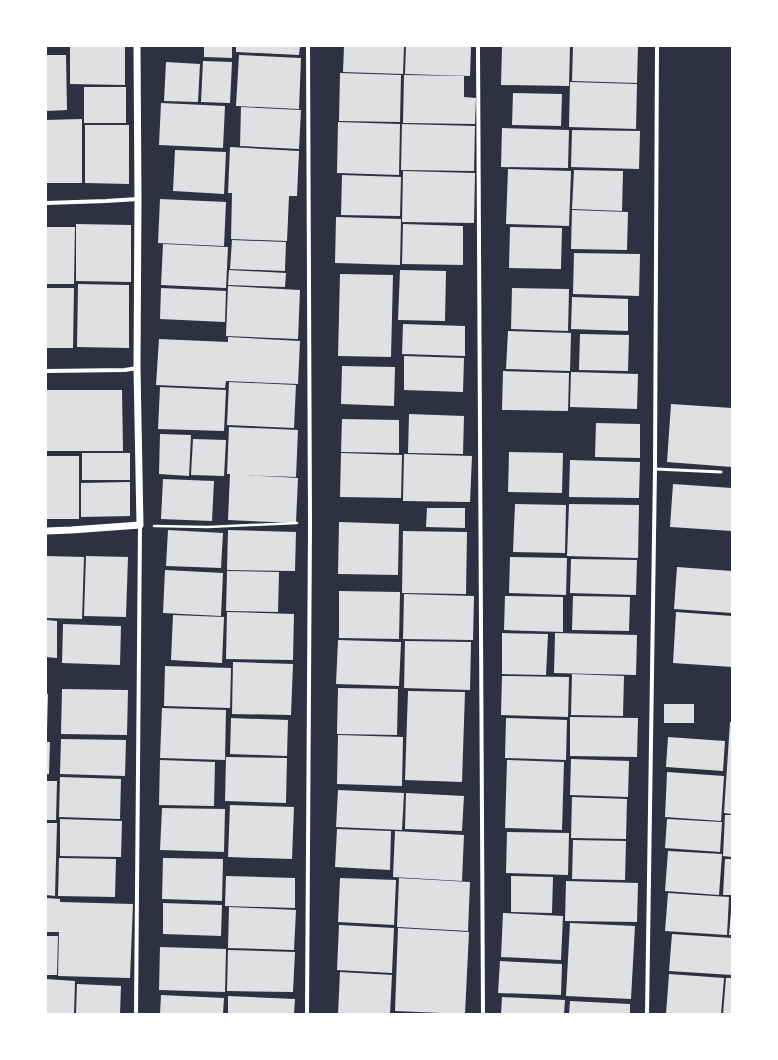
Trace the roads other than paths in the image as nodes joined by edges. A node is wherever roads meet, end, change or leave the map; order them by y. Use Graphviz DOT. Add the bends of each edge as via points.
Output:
graph roads {
  1 [pos="137,46"];
  2 [pos="308,46"];
  3 [pos="478,46"];
  4 [pos="658,46"];
  5 [pos="138,199"];
  6 [pos="46,203"];
  7 [pos="136,368"];
  8 [pos="46,371"];
  9 [pos="655,469"];
  10 [pos="721,472"];
  11 [pos="140,525"];
  12 [pos="46,531"];
  13 [pos="136,1014"];
  14 [pos="307,1014"];
  15 [pos="483,1014"];
  16 [pos="647,1014"];
  1 -- 5 [label="street"];
  2 -- 14 [label="street" via="310,523"];
  3 -- 15 [label="street"];
  4 -- 9 [label="street"];
  5 -- 6 [label="street"];
  5 -- 7 [label="street"];
  7 -- 8 [label="street"];
  7 -- 11 [label="street"];
  9 -- 10 [label="lane"];
  9 -- 16 [label="street"];
  11 -- 12 [label="street"];
  11 -- 13 [label="street"];
}
